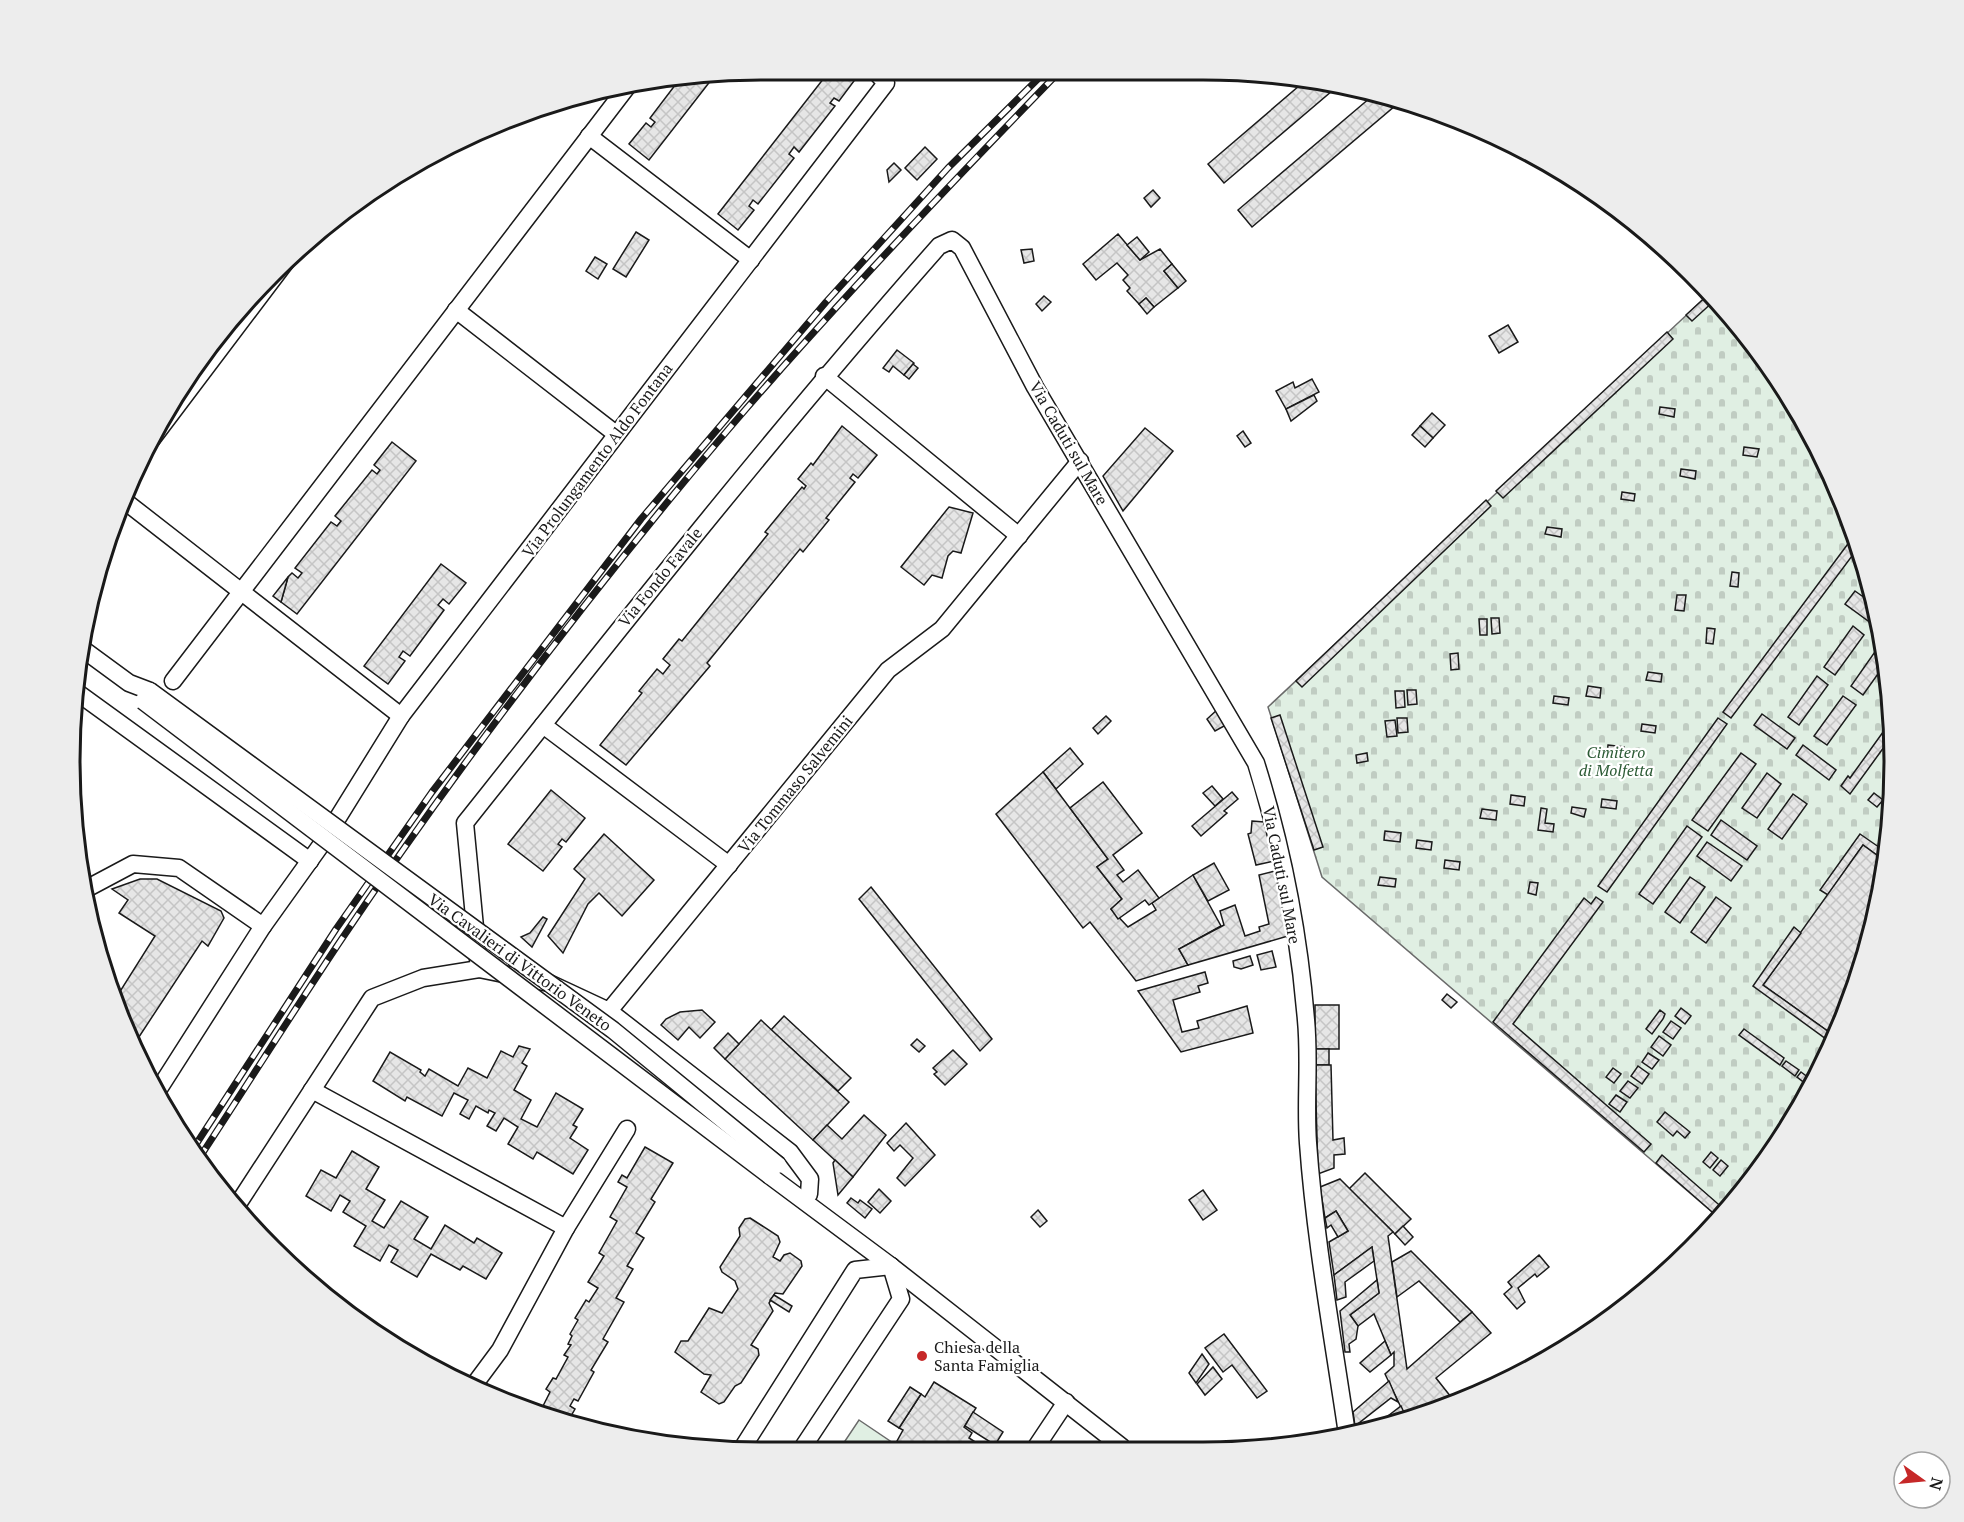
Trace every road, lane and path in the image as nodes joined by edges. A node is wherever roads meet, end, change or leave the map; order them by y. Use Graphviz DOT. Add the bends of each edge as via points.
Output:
graph roads {
  1 [pos="882,79"];
  2 [pos="621,95"];
  3 [pos="589,136"];
  4 [pos="962,248"];
  5 [pos="751,260"];
  6 [pos="456,310"];
  7 [pos="824,376"];
  8 [pos="616,434"];
  9 [pos="1080,461"];
  10 [pos="129,505"];
  11 [pos="1019,536"];
  12 [pos="241,593"];
  13 [pos="88,653"];
  14 [pos="173,681"];
  15 [pos="83,696"];
  16 [pos="401,716"];
  17 [pos="543,725"];
  18 [pos="309,861"];
  19 [pos="729,866"];
  20 [pos="92,887"];
  21 [pos="264,926"];
  22 [pos="480,969"];
  23 [pos="609,1011"];
  24 [pos="162,1085"];
  25 [pos="312,1090"];
  26 [pos="627,1129"];
  27 [pos="774,1171"];
  28 [pos="808,1194"];
  29 [pos="241,1200"];
  30 [pos="566,1228"];
  31 [pos="891,1266"];
  32 [pos="477,1380"];
  33 [pos="1066,1402"];
  34 [pos="1346,1427"];
  35 [pos="746,1442"];
  36 [pos="806,1442"];
  37 [pos="1039,1442"];
  38 [pos="1116,1442"];
  1 -- 5 [label="street, Via Prolungamento Aldo Fontana" via="886,83"];
  2 -- 3 [label="street"];
  3 -- 5 [label="street"];
  3 -- 6 [label="street"];
  4 -- 7 [label="street, Via Fondo Favale" via="952,240 939,246"];
  4 -- 9 [label="street, Via Caduti sul Mare" via="1035,387"];
  5 -- 8 [label="street, Via Prolungamento Aldo Fontana"];
  6 -- 8 [label="street"];
  6 -- 12 [label="street"];
  7 -- 11 [label="street"];
  7 -- 17 [label="street, Via Fondo Favale"];
  8 -- 16 [label="street, Via Prolungamento Aldo Fontana"];
  9 -- 11 [label="street, Via Tommaso Salvemini"];
  9 -- 34 [label="street, Via Caduti sul Mare" via="1256,763 1275,823 1305,1010 1309,1152"];
  10 -- 12 [label="street"];
  11 -- 19 [label="street, Via Tommaso Salvemini" via="942,629 888,670"];
  12 -- 14 [label="street"];
  12 -- 16 [label="street"];
  13 -- 27 [label="street, Via Cavalieri di Vittorio Veneto, bridge"];
  15 -- 18 [label="street"];
  16 -- 18 [label="street, Via Prolungamento Aldo Fontana"];
  17 -- 19 [label="street"];
  17 -- 22 [label="street, Via Fondo Favale" via="465,823"];
  18 -- 21 [label="street, Via Prolungamento Aldo Fontana"];
  19 -- 23 [label="street, Via Tommaso Salvemini"];
  20 -- 21 [label="street" via="133,864 178,868"];
  21 -- 24 [label="street, Via Prolungamento Aldo Fontana"];
  22 -- 23 [label="street" via="549,983"];
  22 -- 25 [label="street" via="423,978 372,998"];
  23 -- 28 [label="street" via="790,1152 810,1179"];
  25 -- 29 [label="street"];
  25 -- 30 [label="street"];
  26 -- 30 [label="street"];
  27 -- 28 [label="street, Via Cavalieri di Vittorio Veneto"];
  27 -- 31 [label="street, Via Cavalieri di Vittorio Veneto"];
  28 -- 31 [label="street, Via Cavalieri di Vittorio Veneto"];
  30 -- 32 [label="street" via="500,1350"];
  31 -- 33 [label="street, Via Cavalieri di Vittorio Veneto"];
  31 -- 35 [label="street" via="855,1270"];
  31 -- 36 [label="street" via="901,1299"];
  33 -- 37 [label="street"];
  33 -- 38 [label="street, Via Cavalieri di Vittorio Veneto"];
}
